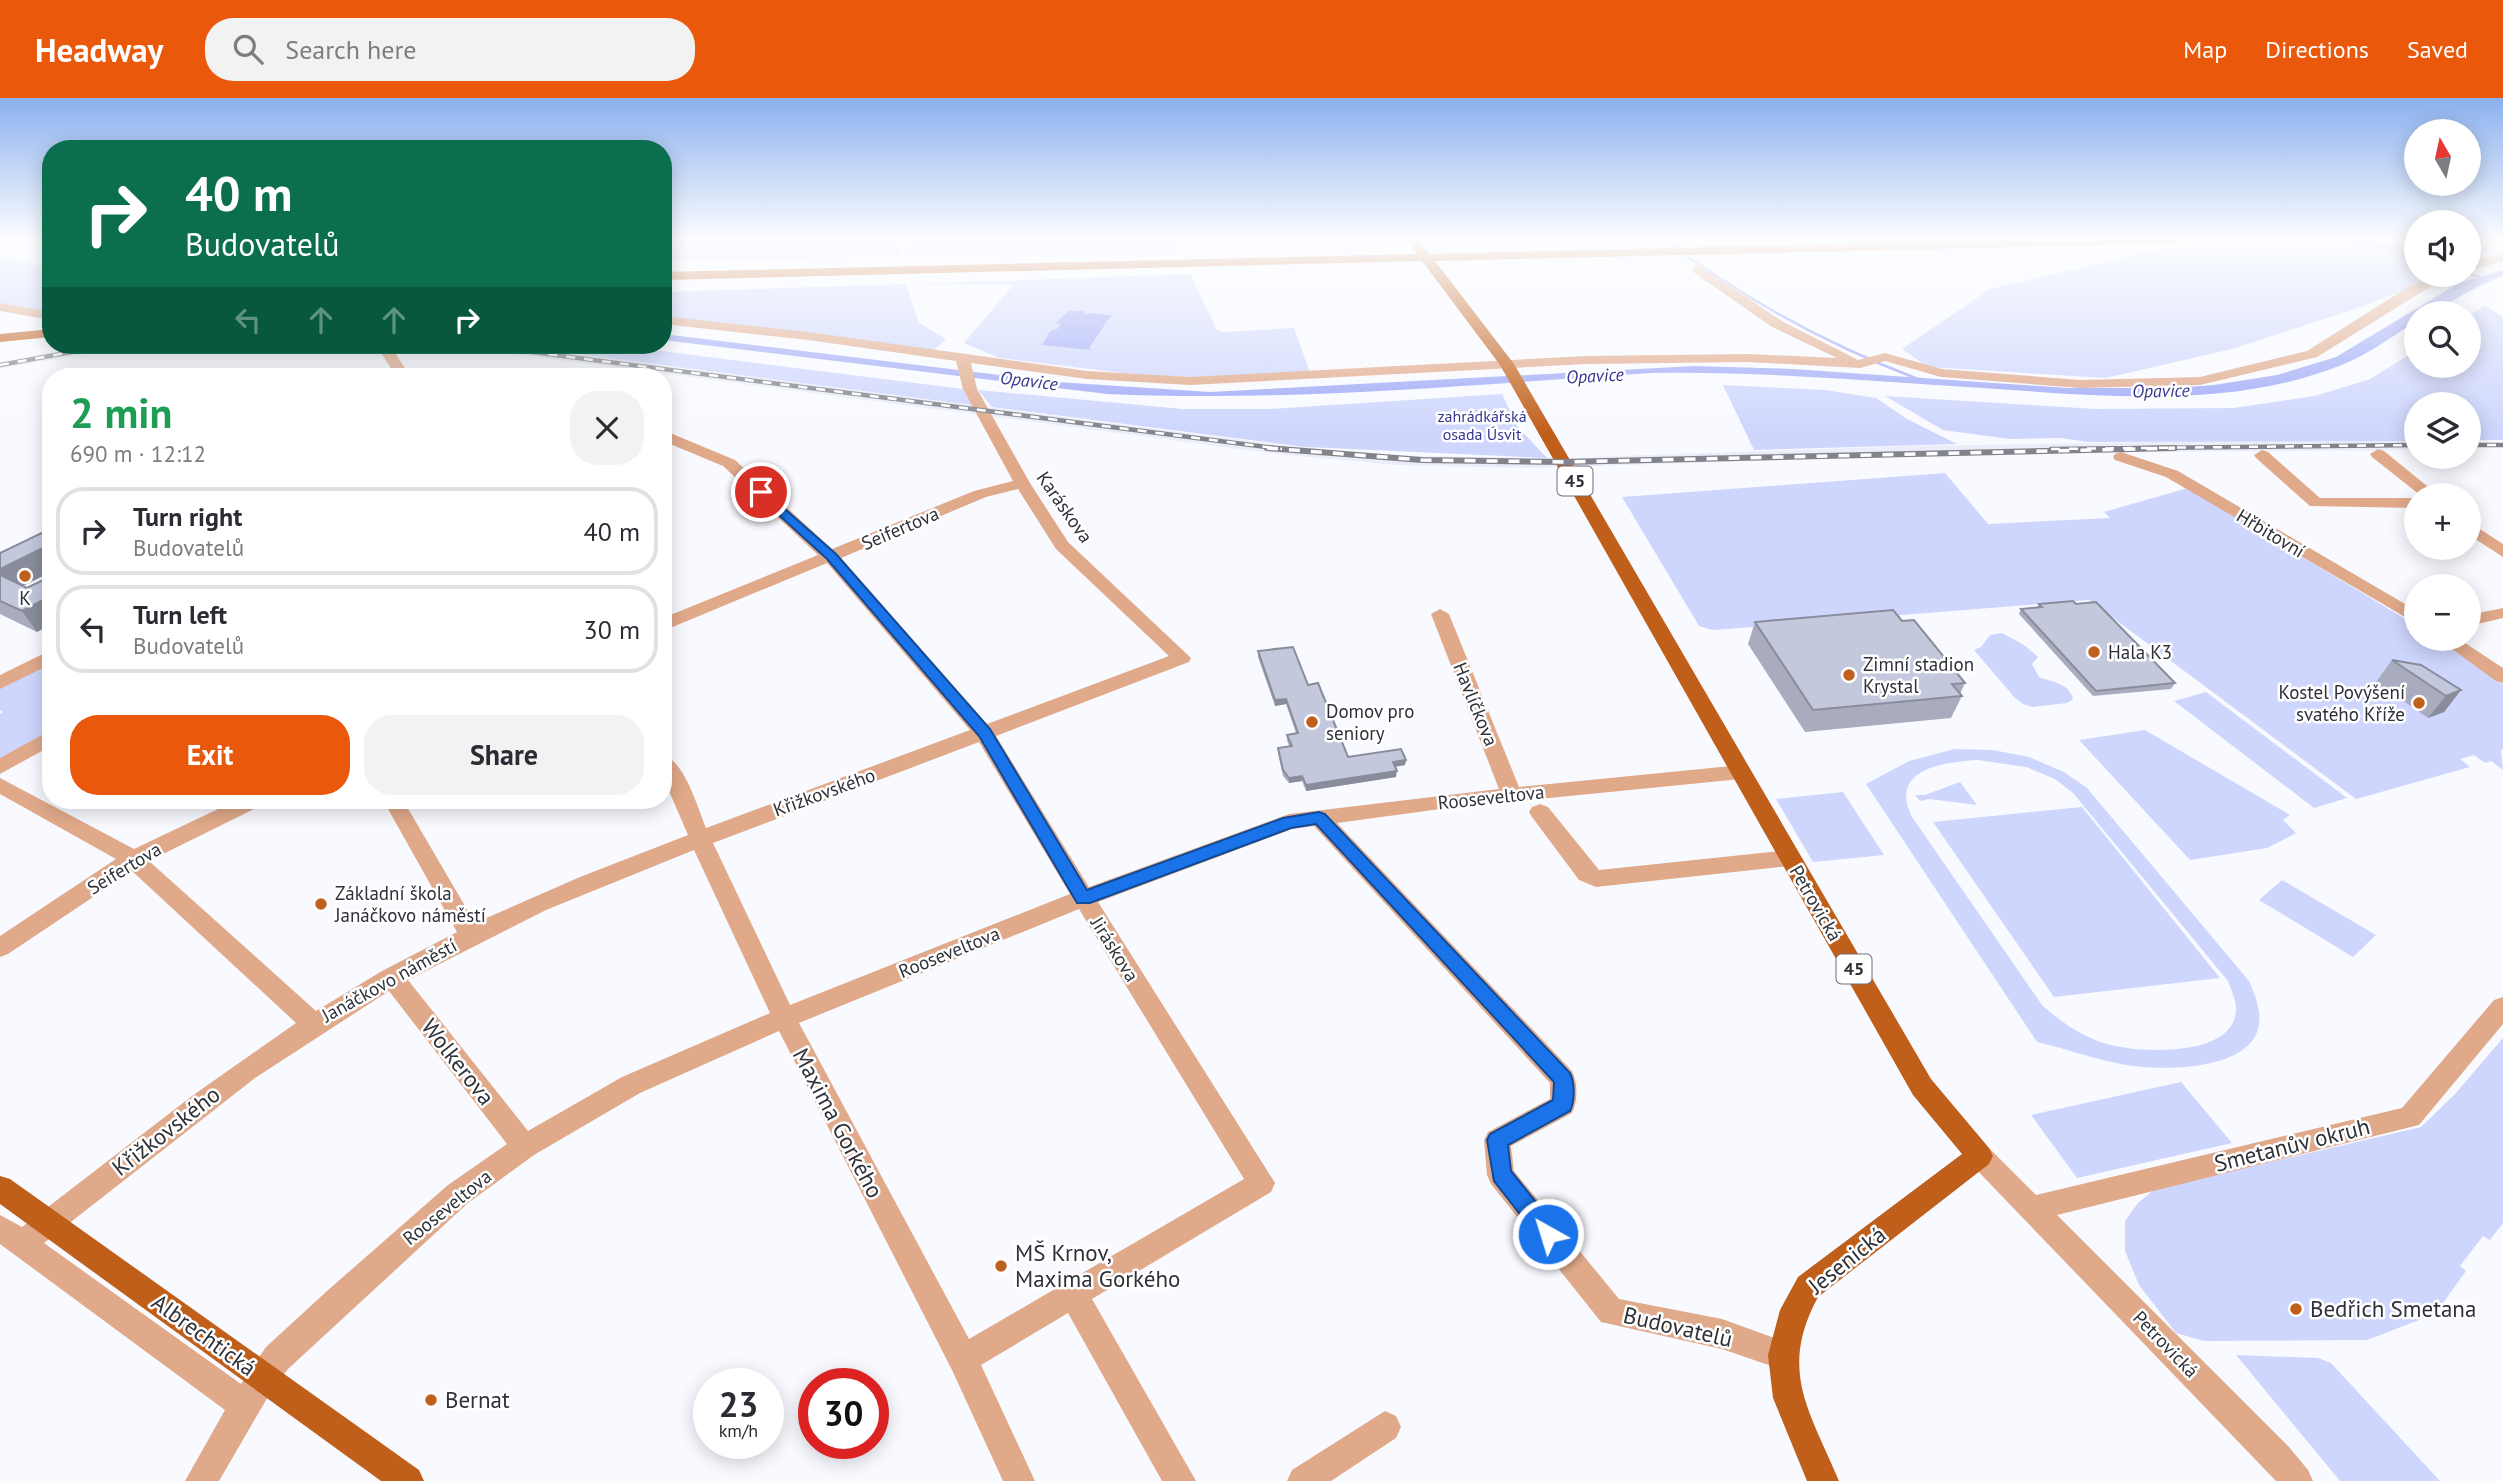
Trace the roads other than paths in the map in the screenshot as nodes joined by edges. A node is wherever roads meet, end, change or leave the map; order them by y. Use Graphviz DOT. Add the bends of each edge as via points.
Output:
graph roads {
  1 [pos="1461,304"];
  2 [pos="1748,304"];
  3 [pos="2392,304"];
  4 [pos="0,307"];
  5 [pos="42,314"];
  6 [pos="672,321"];
  7 [pos="42,334"];
  8 [pos="0,338"];
  9 [pos="963,359"];
  10 [pos="1869,362"];
  11 [pos="1508,365"];
  12 [pos="672,439"];
  13 [pos="2378,454"];
  14 [pos="2262,455"];
  15 [pos="2121,457"];
  16 [pos="1022,483"];
  17 [pos="2415,483"];
  18 [pos="2404,503"];
  19 [pos="2481,536"];
  20 [pos="2503,552"];
  21 [pos="831,557"];
  22 [pos="2404,611"];
  23 [pos="2503,613"];
  24 [pos="1440,614"];
  25 [pos="2481,618"];
  26 [pos="672,621"];
  27 [pos="2465,651"];
  28 [pos="1182,658"];
  29 [pos="42,661"];
  30 [pos="2503,677"];
  31 [pos="0,684"];
  32 [pos="984,733"];
  33 [pos="42,742"];
  34 [pos="0,767"];
  35 [pos="1741,772"];
  36 [pos="672,774"];
  37 [pos="0,785"];
  38 [pos="1512,795"];
  39 [pos="42,808"];
  40 [pos="43,809"];
  41 [pos="236,809"];
  42 [pos="398,809"];
  43 [pos="1540,812"];
  44 [pos="1319,818"];
  45 [pos="700,839"];
  46 [pos="1790,858"];
  47 [pos="133,859"];
  48 [pos="1083,898"];
  49 [pos="470,935"];
  50 [pos="0,948"];
  51 [pos="392,977"];
  52 [pos="2503,1007"];
  53 [pos="783,1018"];
  54 [pos="313,1023"];
  55 [pos="525,1147"];
  56 [pos="1980,1156"];
  57 [pos="0,1188"];
  58 [pos="2034,1208"];
  59 [pos="49,1223"];
  60 [pos="11,1236"];
  61 [pos="1073,1294"];
  62 [pos="1783,1355"];
  63 [pos="963,1359"];
  64 [pos="262,1377"];
  65 [pos="245,1406"];
  66 [pos="1385,1427"];
  67 [pos="201,1481"];
  68 [pos="408,1481"];
  69 [pos="1019,1481"];
  70 [pos="1180,1481"];
  71 [pos="1303,1481"];
  72 [pos="1822,1481"];
  73 [pos="2297,1481"];
  1 -- 11 [label="main road, 45"];
  2 -- 10 [label="street" via="1777,324"];
  3 -- 10 [label="street" via="2312,354 2200,381 2080,384 1941,373 1885,357"];
  4 -- 5 [label="street"];
  6 -- 9 [label="street"];
  7 -- 8 [label="main road"];
  9 -- 11 [label="street" via="1087,375 1190,381"];
  9 -- 16 [label="street, Karáskova" via="970,388"];
  10 -- 11 [label="street" via="1669,358"];
  11 -- 35 [label="main road, Petrovická / 45"];
  12 -- 21 [label="street, Jiráskova" via="729,463"];
  13 -- 17 [label="street"];
  14 -- 18 [label="street" via="2316,503"];
  15 -- 22 [label="street, Hřbitovní" via="2172,474"];
  16 -- 21 [label="street, Seifertova" via="980,494"];
  16 -- 28 [label="street, Karáskova" via="1062,545"];
  19 -- 20 [label="street"];
  21 -- 26 [label="street, Seifertova"];
  21 -- 32 [label="street, Jiráskova"];
  23 -- 25 [label="street"];
  24 -- 38 [label="street, Havlíčkova"];
  27 -- 30 [label="street"];
  28 -- 32 [label="street, Křižkovského"];
  29 -- 31 [label="street"];
  32 -- 45 [label="street, Křižkovského"];
  32 -- 48 [label="street, Jiráskova"];
  33 -- 34 [label="street"];
  35 -- 38 [label="street, Rooseveltova"];
  35 -- 46 [label="main road, Petrovická / 45"];
  36 -- 45 [label="street, Maxima Gorkého"];
  37 -- 39 [label="street, Janáčkovo náměstí"];
  38 -- 44 [label="street, Rooseveltova"];
  40 -- 47 [label="street, Janáčkovo náměstí"];
  41 -- 47 [label="street, Seifertova"];
  42 -- 49 [label="street, Janáčkovo náměstí"];
  43 -- 46 [label="street, Rooseveltova" via="1587,874 1596,879"];
  44 -- 48 [label="street, Rooseveltova" via="1289,822"];
  44 -- 62 [label="street, Budovatelů" via="1563,1079 1563,1105 1497,1140 1501,1175 1611,1312 1722,1334"];
  45 -- 49 [label="street, Křižkovského" via="569,889"];
  45 -- 53 [label="street, Maxima Gorkého"];
  46 -- 56 [label="main road, Petrovická / 45" via="1922,1087"];
  47 -- 50 [label="street, Seifertova"];
  47 -- 54 [label="street, Janáčkovo náměstí"];
  48 -- 53 [label="street, Rooseveltova"];
  48 -- 61 [label="street, Jiráskova" via="1261,1183"];
  49 -- 51 [label="street, Janáčkovo náměstí"];
  51 -- 54 [label="street, Janáčkovo náměstí"];
  51 -- 55 [label="street, Wolkerova"];
  52 -- 58 [label="street, Smetanův okruh" via="2410,1116"];
  53 -- 55 [label="street, Rooseveltova" via="631,1085"];
  53 -- 63 [label="street, Maxima Gorkého"];
  54 -- 59 [label="street, Křižkovského" via="204,1100"];
  55 -- 64 [label="street, Rooseveltova" via="458,1194 337,1301"];
  56 -- 58 [label="street, Petrovická"];
  56 -- 62 [label="main road, Jesenická" via="1808,1287 1790,1320"];
  57 -- 59 [label="main road, Albrechtická"];
  58 -- 73 [label="street, Petrovická"];
  59 -- 60 [label="street, Křižkovského"];
  59 -- 64 [label="main road, Albrechtická"];
  60 -- 65 [label="street, Albrechtická"];
  61 -- 63 [label="street"];
  61 -- 70 [label="street"];
  62 -- 72 [label="main road, Jesenická" via="1788,1398"];
  63 -- 69 [label="street, Maxima Gorkého"];
  64 -- 65 [label="street, Rooseveltova"];
  64 -- 68 [label="main road, Albrechtická"];
  65 -- 67 [label="street, Rooseveltova"];
  66 -- 71 [label="street"];
}
